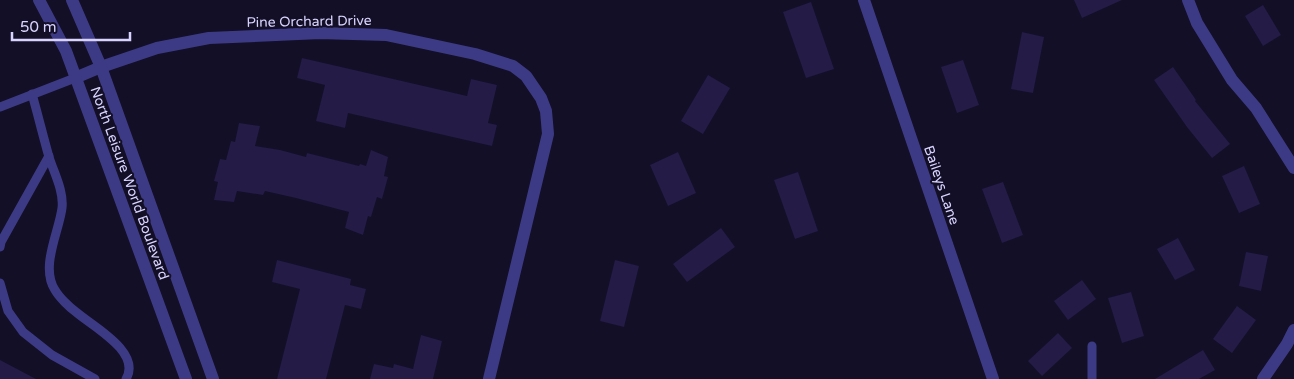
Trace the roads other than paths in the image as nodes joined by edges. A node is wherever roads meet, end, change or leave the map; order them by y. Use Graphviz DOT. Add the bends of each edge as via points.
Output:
graph roads {
  1 [pos="39,0"];
  2 [pos="72,0"];
  3 [pos="864,0"];
  4 [pos="1188,0"];
  5 [pos="101,67"];
  6 [pos="75,78"];
  7 [pos="32,94"];
  8 [pos="0,107"];
  9 [pos="49,156"];
  10 [pos="1294,168"];
  11 [pos="0,247"];
  12 [pos="0,283"];
  13 [pos="1294,330"];
  14 [pos="1092,346"];
  15 [pos="95,379"];
  16 [pos="126,379"];
  17 [pos="186,379"];
  18 [pos="212,379"];
  19 [pos="489,379"];
  20 [pos="993,379"];
  21 [pos="1092,379"];
  22 [pos="1263,379"];
  1 -- 6 [label="street, North Leisure World Boulevard" via="66,51"];
  2 -- 5 [label="street, North Leisure World Boulevard"];
  3 -- 20 [label="street, Baileys Lane"];
  4 -- 10 [label="street" via="1197,23 1232,80 1256,108"];
  5 -- 6 [label="street, Pine Orchard Drive"];
  5 -- 18 [label="street, North Leisure World Boulevard"];
  5 -- 19 [label="street, Pine Orchard Drive" via="157,48 208,38 320,33 386,35 430,44 512,66 526,76 546,111 548,134"];
  6 -- 7 [label="lane"];
  6 -- 17 [label="street, North Leisure World Boulevard"];
  7 -- 8 [label="lane"];
  7 -- 9 [label="lane"];
  9 -- 11 [label="lane"];
  9 -- 16 [label="lane" via="62,198 50,280 76,312 128,358 130,368"];
  12 -- 15 [label="lane" via="8,311 23,332 52,355"];
  13 -- 22 [label="street"];
  14 -- 21 [label="lane"];
}
